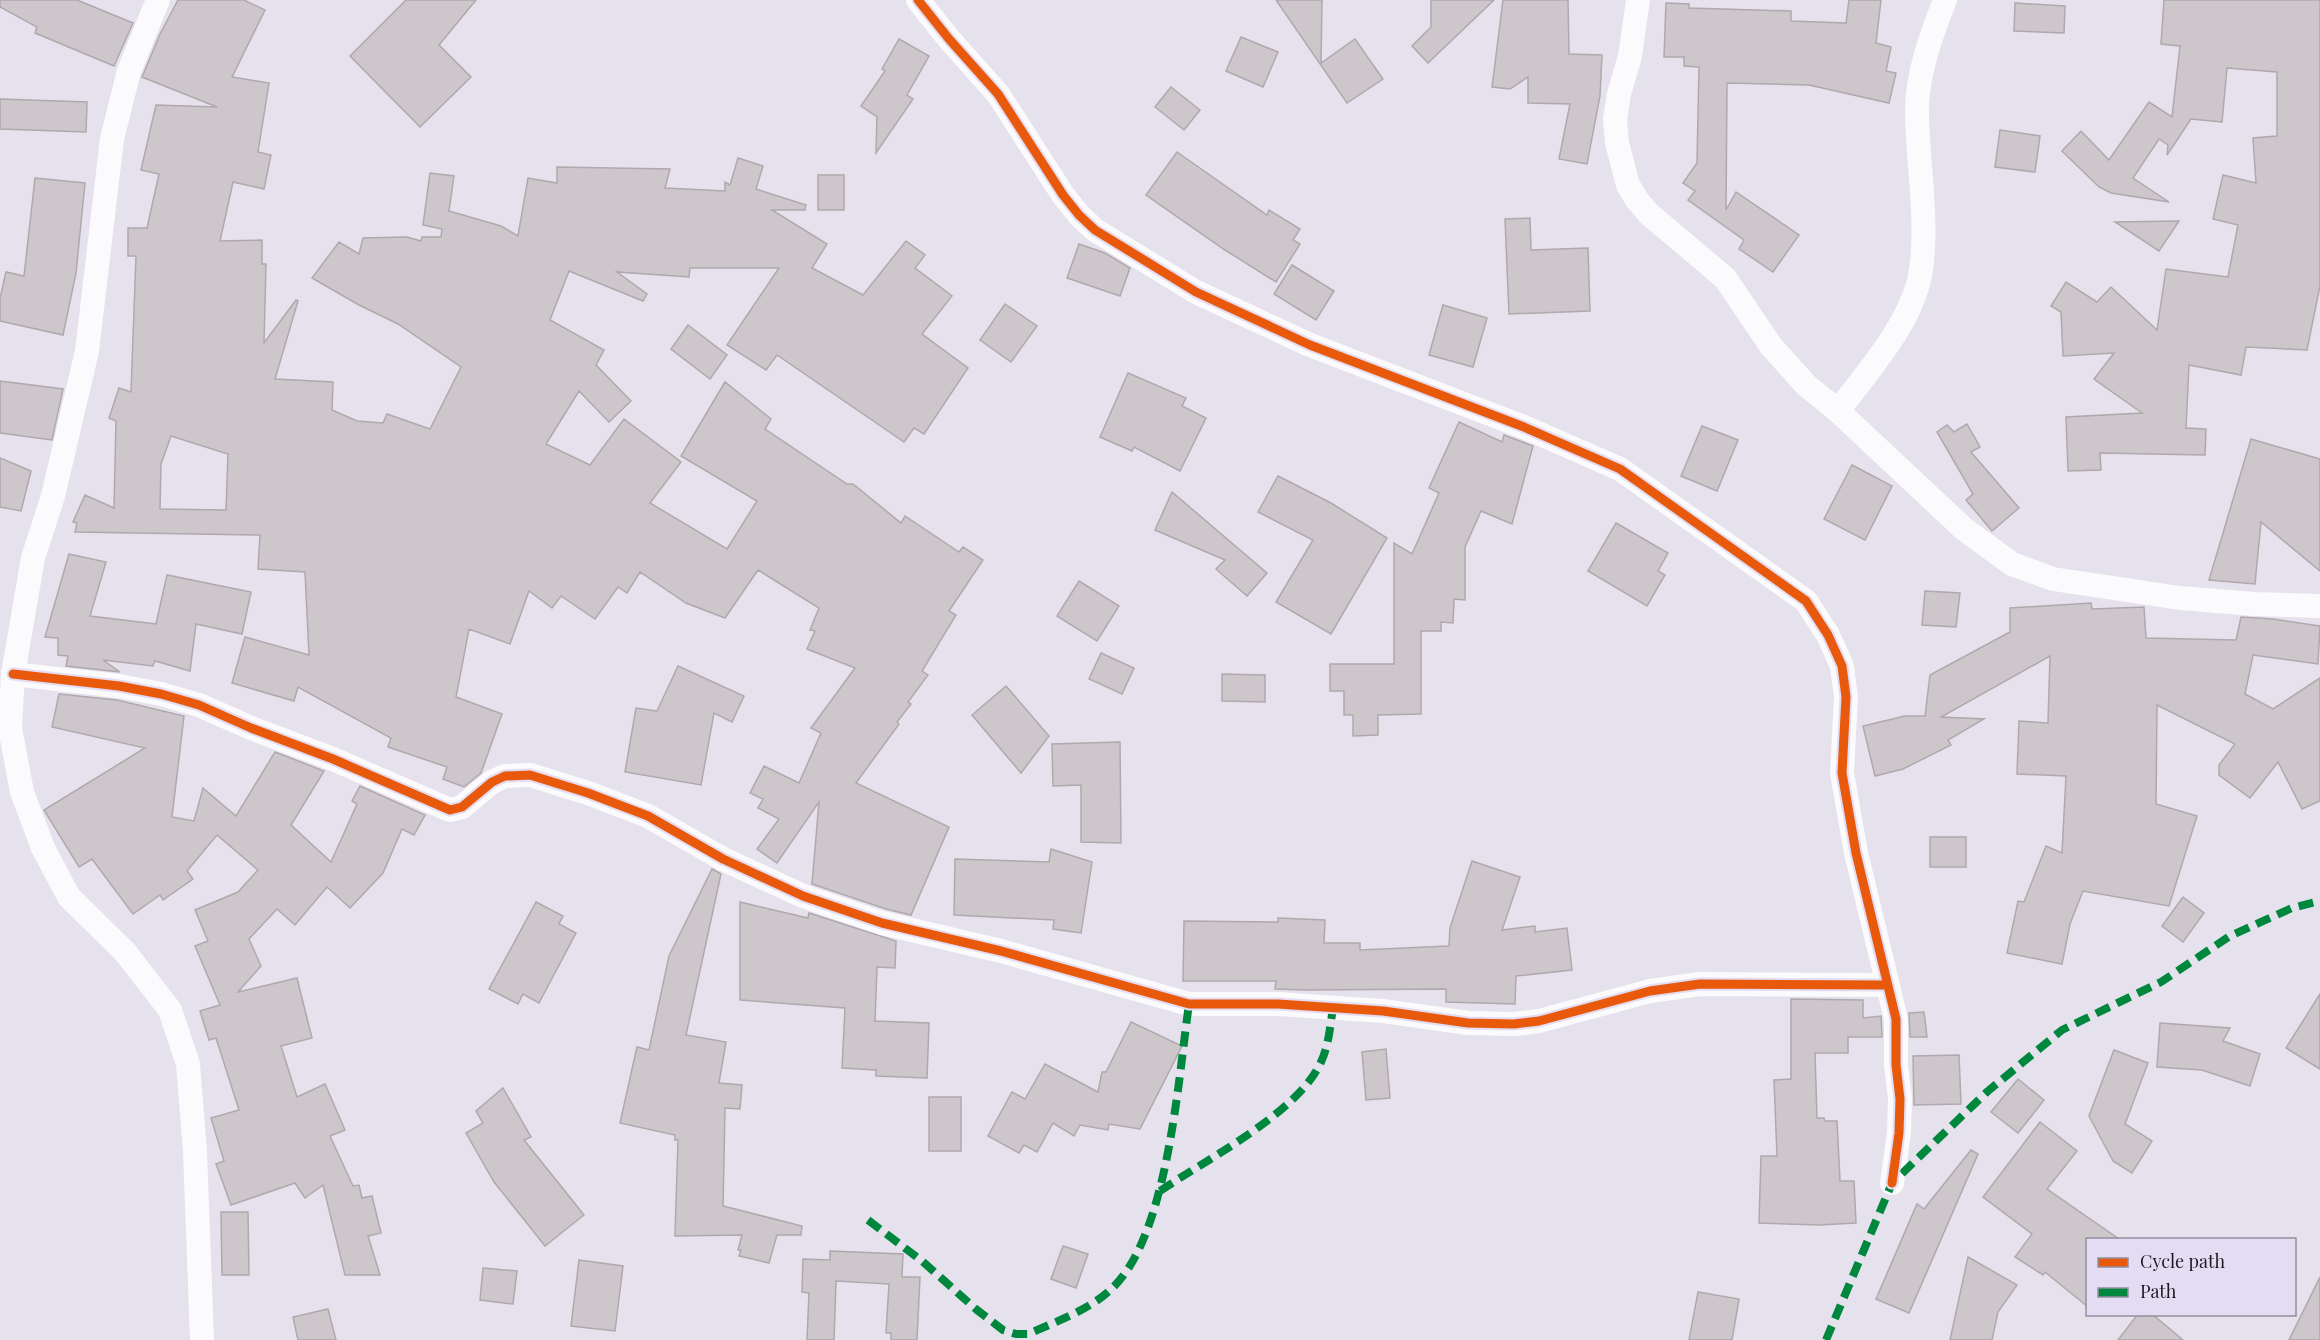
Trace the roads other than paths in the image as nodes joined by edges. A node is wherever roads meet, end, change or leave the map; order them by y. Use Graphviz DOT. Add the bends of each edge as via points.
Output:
graph roads {
  1 [pos="158,0"];
  2 [pos="918,0"];
  3 [pos="1638,0"];
  4 [pos="1945,0"];
  5 [pos="1838,411"];
  6 [pos="2320,606"];
  7 [pos="13,674"];
  8 [pos="5,728"];
  9 [pos="1887,985"];
  10 [pos="1892,1183"];
  11 [pos="202,1340"];
  1 -- 7 [label="street" via="129,71 112,139 87,351 53,496 33,558"];
  2 -- 9 [label="street" via="998,94 1063,195 1095,230 1196,292 1310,345 1620,469 1806,601 1842,666 1846,697 1842,773"];
  3 -- 5 [label="street" via="1615,119 1628,185 1649,213 1725,279 1771,346 1806,385"];
  4 -- 5 [label="street" via="1921,79 1917,113 1923,219 1921,271 1905,315"];
  5 -- 6 [label="street" via="1964,529 2012,564 2053,579 2180,598"];
  7 -- 8 [label="street"];
  7 -- 9 [label="street" via="119,686 199,705 450,810 462,807 505,776 530,775 648,816 723,859 803,896 882,923 1001,951 1189,1004 1278,1004 1514,1024 1650,991 1700,984"];
  8 -- 11 [label="street" via="22,792 43,848 69,897 125,952 170,1010 188,1064"];
  9 -- 10 [label="street" via="1896,1019 1900,1099"];
}
